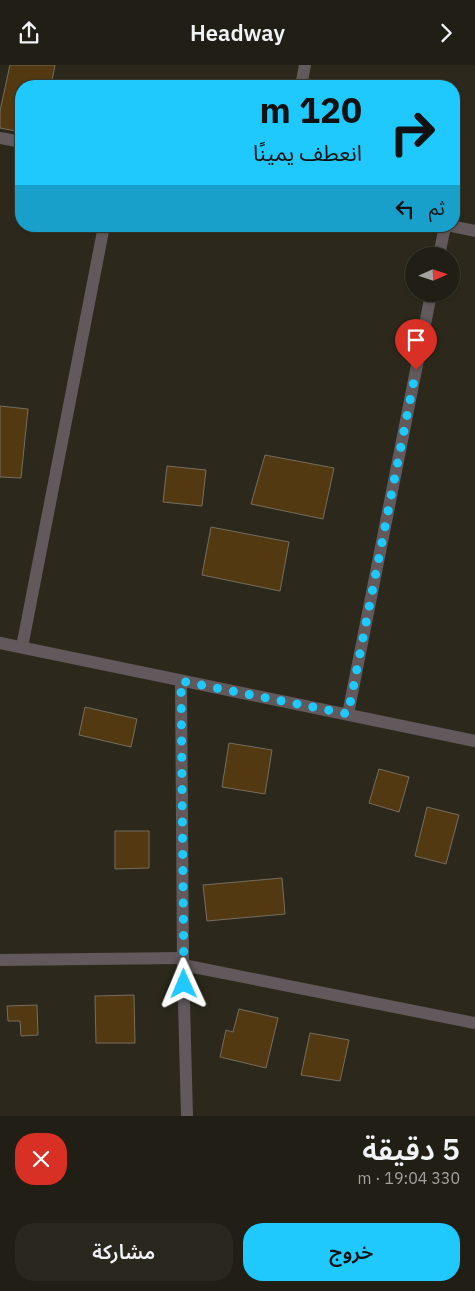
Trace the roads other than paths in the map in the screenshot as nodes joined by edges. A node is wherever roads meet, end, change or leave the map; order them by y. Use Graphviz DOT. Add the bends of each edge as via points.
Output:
graph roads {
  1 [pos="305,65"];
  2 [pos="302,80"];
  3 [pos="0,138"];
  4 [pos="15,141"];
  5 [pos="460,228"];
  6 [pos="475,231"];
  7 [pos="103,232"];
  8 [pos="444,232"];
  9 [pos="441,247"];
  10 [pos="429,303"];
  11 [pos="0,643"];
  12 [pos="22,647"];
  13 [pos="181,681"];
  14 [pos="348,714"];
  15 [pos="475,741"];
  16 [pos="0,960"];
  17 [pos="183,961"];
  18 [pos="475,1023"];
  19 [pos="187,1116"];
  1 -- 2 [label="street"];
  3 -- 4 [label="street"];
  5 -- 6 [label="street"];
  7 -- 12 [label="street"];
  8 -- 9 [label="street"];
  10 -- 14 [label="street"];
  11 -- 12 [label="street"];
  12 -- 13 [label="street"];
  13 -- 14 [label="street"];
  13 -- 17 [label="street"];
  14 -- 15 [label="street"];
  16 -- 17 [label="street"];
  17 -- 18 [label="street"];
  17 -- 19 [label="street"];
}
